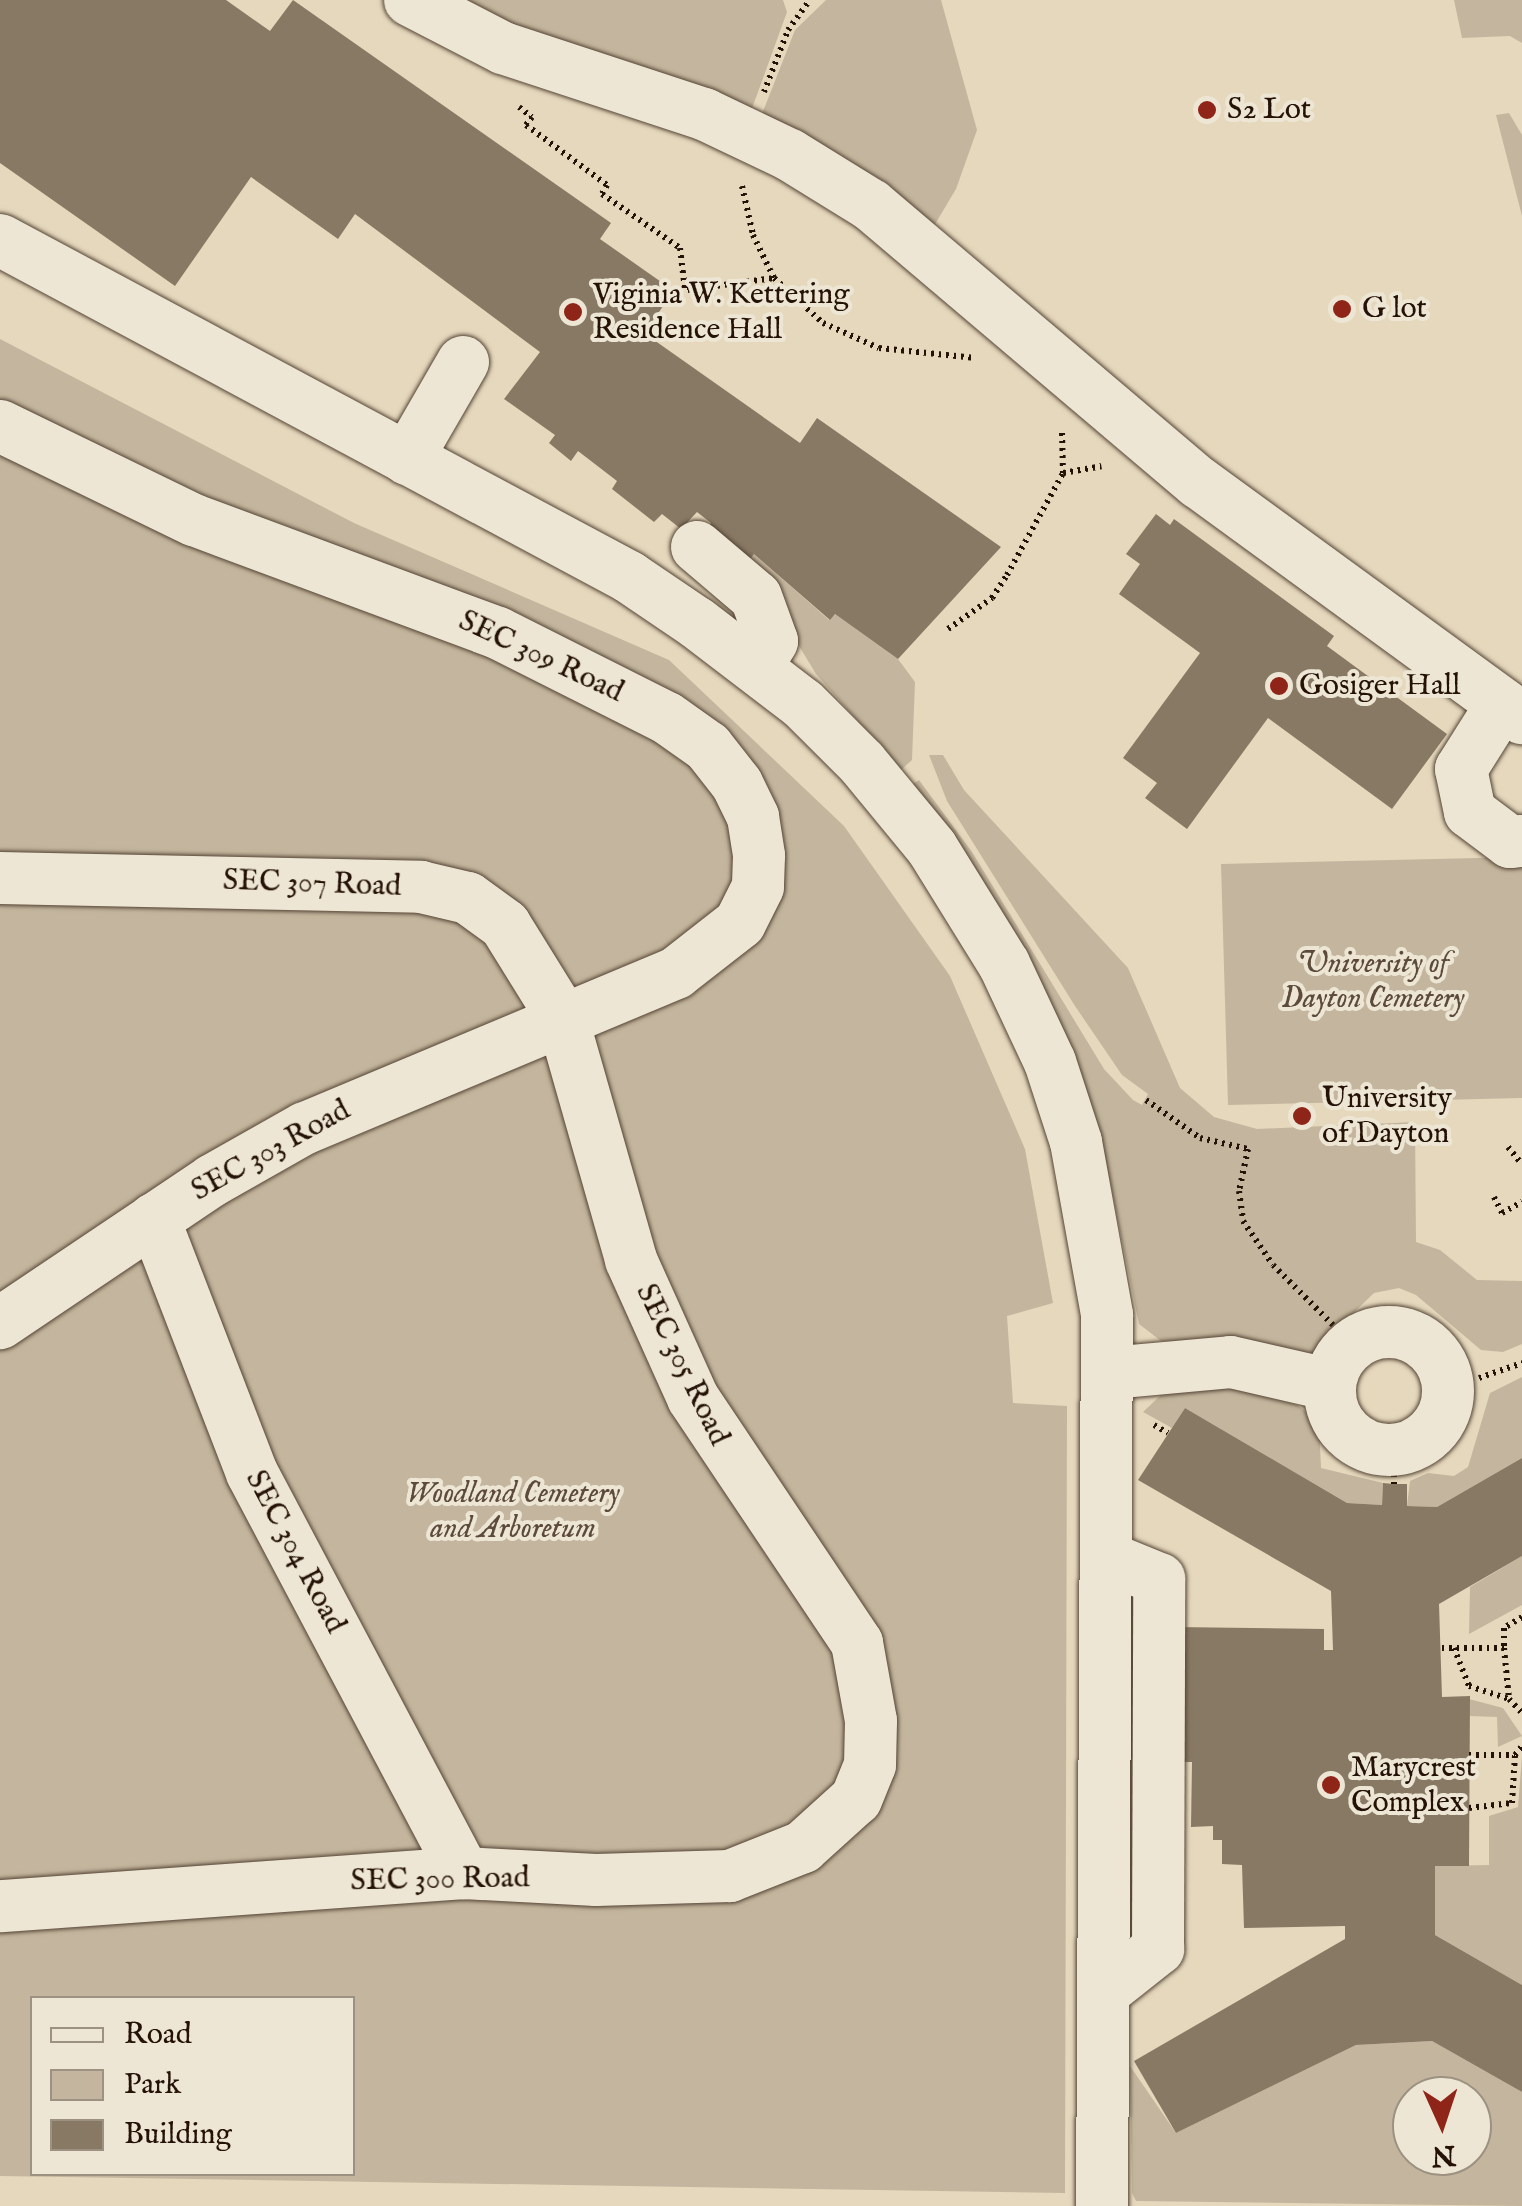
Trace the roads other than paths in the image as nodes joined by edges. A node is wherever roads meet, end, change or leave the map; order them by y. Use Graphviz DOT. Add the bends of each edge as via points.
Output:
graph roads {
  1 [pos="410,0"];
  2 [pos="0,240"];
  3 [pos="463,362"];
  4 [pos="0,426"];
  5 [pos="407,458"];
  6 [pos="697,547"];
  7 [pos="757,667"];
  8 [pos="1512,711"];
  9 [pos="1522,841"];
  10 [pos="0,878"];
  11 [pos="562,1017"];
  12 [pos="154,1219"];
  13 [pos="0,1323"];
  14 [pos="1110,1373"];
  15 [pos="1327,1384"];
  16 [pos="856,1799"];
  17 [pos="464,1874"];
  18 [pos="0,1906"];
  19 [pos="1102,2206"];
  1 -- 8 [label="street" via="503,48 704,114 790,155 871,205 1198,482"];
  2 -- 5 [label="street"];
  3 -- 5 [label="street"];
  4 -- 11 [label="street, SEC 309 Road" via="194,520 498,634 667,718 708,747 738,784 753,818 758,887 740,922 676,973"];
  5 -- 7 [label="street" via="629,578"];
  6 -- 7 [label="street" via="756,597 772,638"];
  7 -- 14 [label="street" via="840,740 897,802 956,884 1016,987 1057,1080 1080,1158 1103,1278"];
  8 -- 9 [label="street" via="1461,769 1470,812 1510,842"];
  10 -- 11 [label="street, SEC 307 Road" via="422,887 468,898 505,925"];
  11 -- 12 [label="street, SEC 303 Road" via="331,1115"];
  11 -- 16 [label="street, SEC 305 Road" via="631,1260 692,1398 856,1643 871,1722 870,1764"];
  12 -- 13 [label="street, SEC 303 Road"];
  12 -- 17 [label="street, SEC 304 Road" via="252,1473"];
  14 -- 15 [label="street" via="1232,1362"];
  14 -- 19 [label="street"];
  16 -- 17 [label="street, SEC 300 Road" via="803,1847 724,1878"];
  17 -- 18 [label="street, SEC 300 Road"];
}
